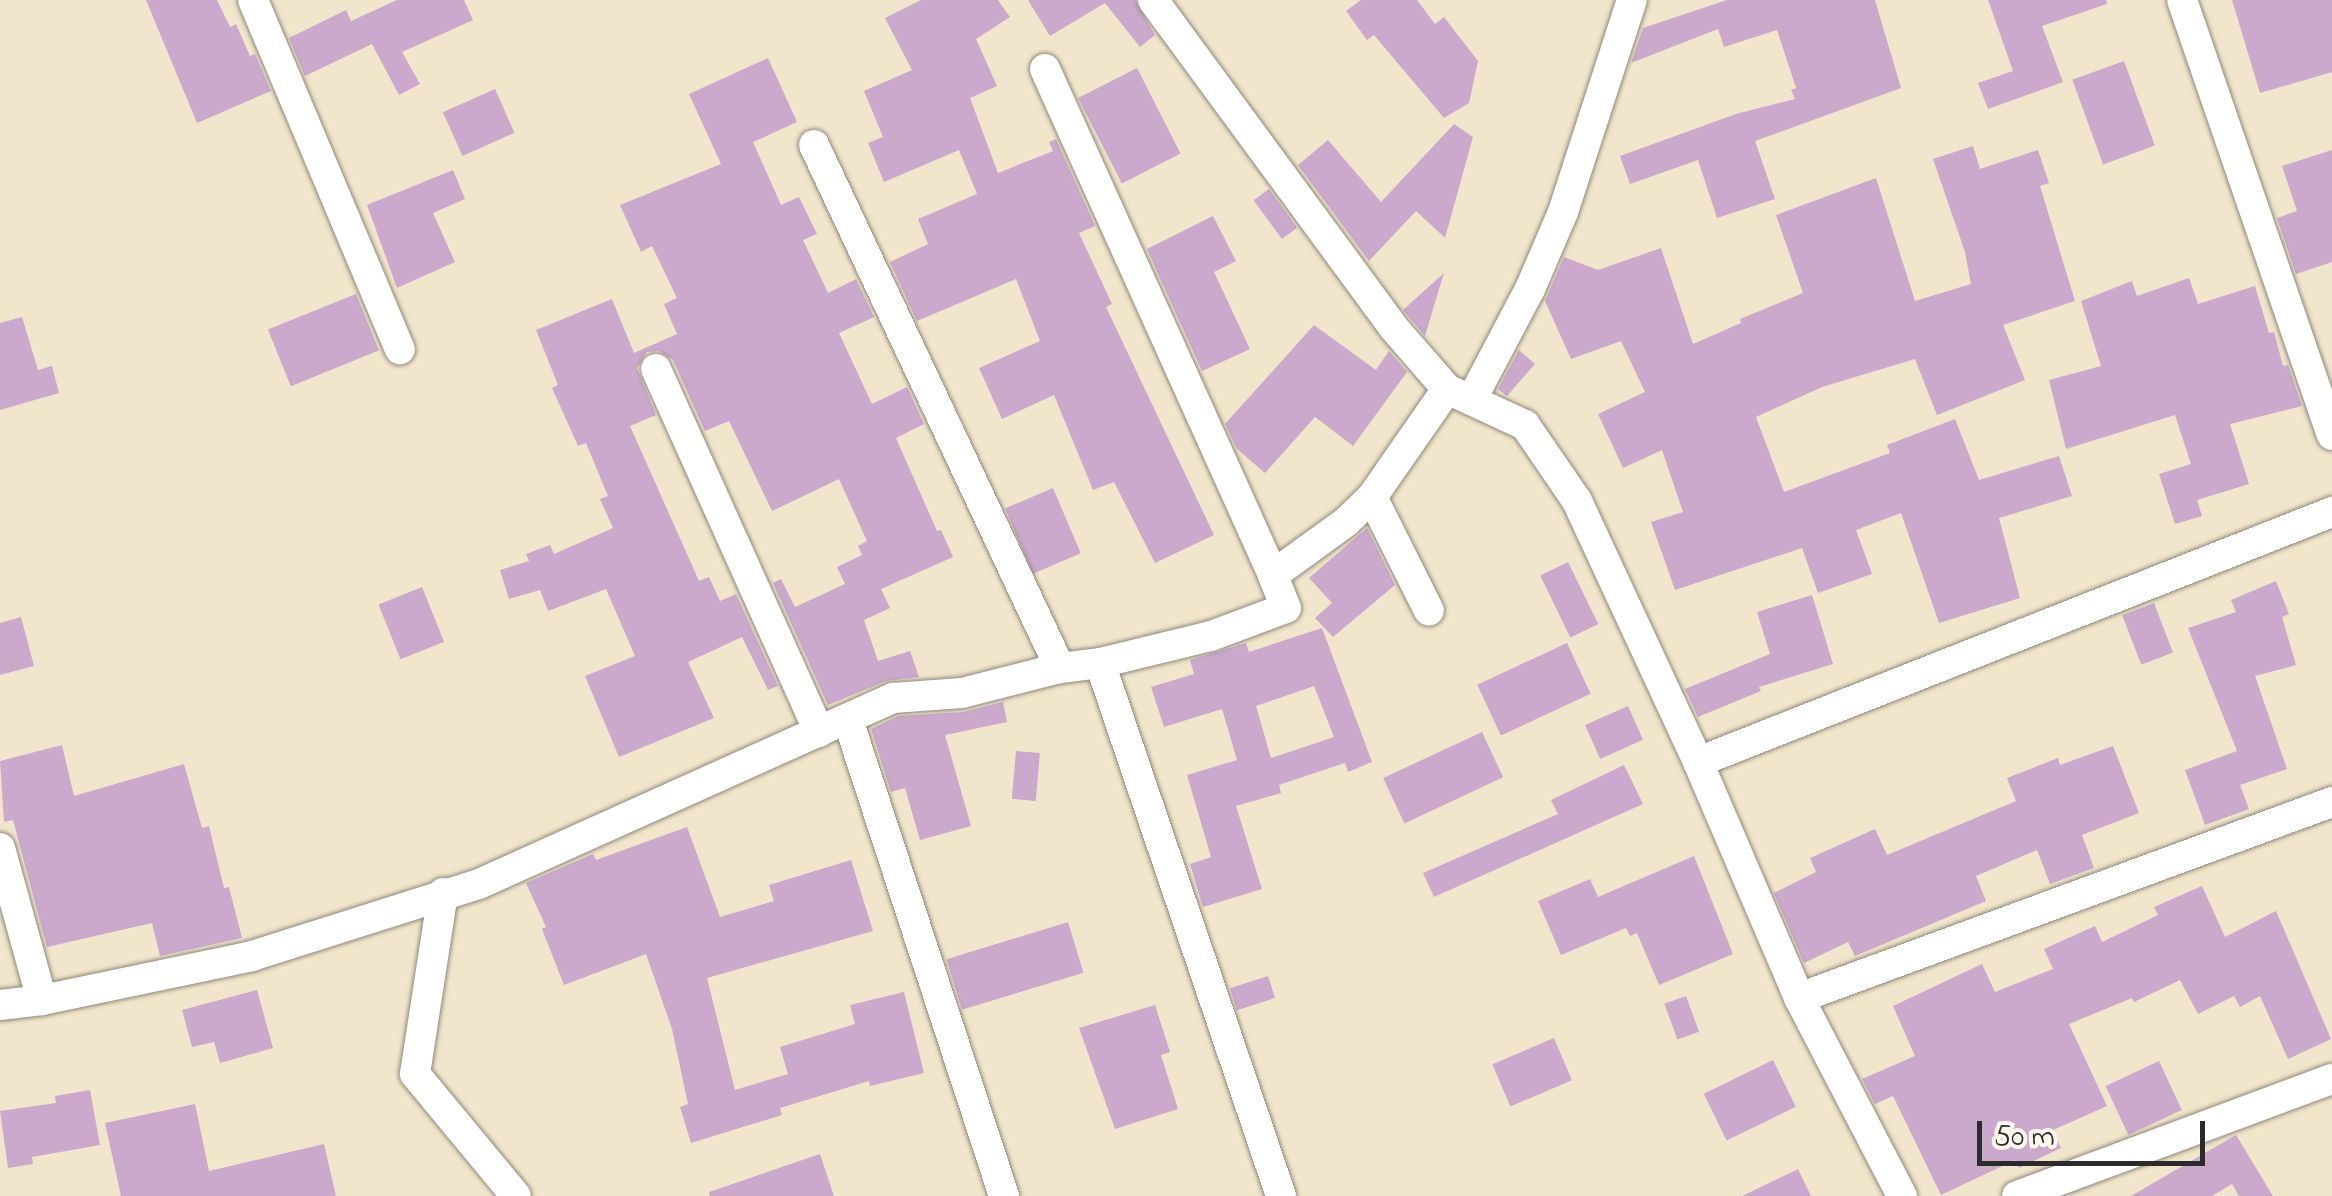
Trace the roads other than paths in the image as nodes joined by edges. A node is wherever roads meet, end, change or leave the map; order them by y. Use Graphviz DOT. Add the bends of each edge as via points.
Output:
graph roads {
  1 [pos="252,0"];
  2 [pos="1153,0"];
  3 [pos="1632,0"];
  4 [pos="2182,0"];
  5 [pos="1045,68"];
  6 [pos="814,145"];
  7 [pos="400,349"];
  8 [pos="656,369"];
  9 [pos="1460,393"];
  10 [pos="2332,436"];
  11 [pos="1372,497"];
  12 [pos="2332,512"];
  13 [pos="1273,575"];
  14 [pos="1429,611"];
  15 [pos="1100,663"];
  16 [pos="1060,668"];
  17 [pos="834,726"];
  18 [pos="1698,762"];
  19 [pos="2332,802"];
  20 [pos="0,848"];
  21 [pos="443,893"];
  22 [pos="1798,998"];
  23 [pos="42,1000"];
  24 [pos="0,1005"];
  25 [pos="2332,1080"];
  26 [pos="516,1196"];
  27 [pos="1004,1196"];
  28 [pos="1281,1196"];
  29 [pos="1902,1196"];
  30 [pos="2017,1196"];
  1 -- 7 [label="street"];
  2 -- 9 [label="street" via="1393,327"];
  3 -- 9 [label="street" via="1563,212 1530,288"];
  4 -- 10 [label="street"];
  5 -- 13 [label="street"];
  6 -- 16 [label="street"];
  8 -- 17 [label="street"];
  9 -- 11 [label="street"];
  9 -- 18 [label="street" via="1525,425 1577,500"];
  11 -- 13 [label="street"];
  11 -- 14 [label="street"];
  12 -- 18 [label="street"];
  13 -- 15 [label="street" via="1286,608 1211,636"];
  15 -- 16 [label="street"];
  15 -- 28 [label="street"];
  16 -- 17 [label="street" via="962,693 893,698"];
  17 -- 21 [label="street" via="479,884"];
  17 -- 27 [label="street"];
  18 -- 22 [label="street"];
  19 -- 22 [label="street"];
  20 -- 23 [label="street"];
  21 -- 23 [label="street" via="252,956"];
  21 -- 26 [label="street" via="414,1074"];
  22 -- 29 [label="street"];
  23 -- 24 [label="street"];
  25 -- 30 [label="street"];
}
